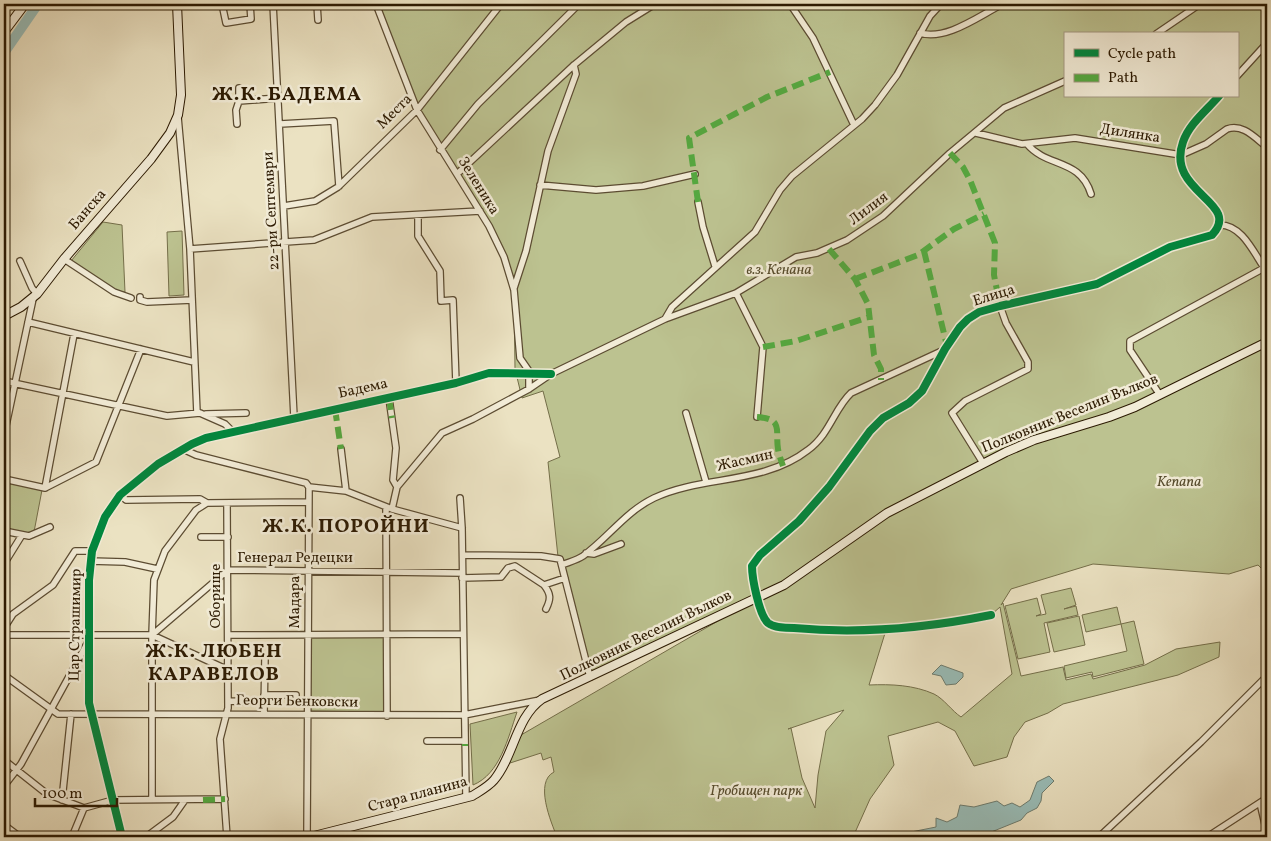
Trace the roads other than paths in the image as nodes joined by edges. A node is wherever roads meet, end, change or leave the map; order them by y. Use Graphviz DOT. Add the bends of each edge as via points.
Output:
graph roads {
  1 [pos="25,4"];
  2 [pos="177,4"];
  3 [pos="222,4"];
  4 [pos="250,4"];
  5 [pos="273,4"];
  6 [pos="317,4"];
  7 [pos="378,4"];
  8 [pos="501,4"];
  9 [pos="579,4"];
  10 [pos="655,4"];
  11 [pos="790,4"];
  12 [pos="941,4"];
  13 [pos="1003,4"];
  14 [pos="1200,4"];
  15 [pos="318,20"];
  16 [pos="4,32"];
  17 [pos="1159,32"];
  18 [pos="920,33"];
  19 [pos="1267,43"];
  20 [pos="574,65"];
  21 [pos="1238,75"];
  22 [pos="1064,81"];
  23 [pos="239,88"];
  24 [pos="279,98"];
  25 [pos="1217,98"];
  26 [pos="239,101"];
  27 [pos="417,110"];
  28 [pos="178,115"];
  29 [pos="237,124"];
  30 [pos="280,124"];
  31 [pos="854,125"];
  32 [pos="976,133"];
  33 [pos="1026,144"];
  34 [pos="1267,147"];
  35 [pos="440,150"];
  36 [pos="1181,155"];
  37 [pos="457,174"];
  38 [pos="695,174"];
  39 [pos="540,185"];
  40 [pos="339,186"];
  41 [pos="1091,194"];
  42 [pos="698,202"];
  43 [pos="284,206"];
  44 [pos="480,211"];
  45 [pos="418,215"];
  46 [pos="1219,225"];
  47 [pos="286,242"];
  48 [pos="190,249"];
  49 [pos="64,259"];
  50 [pos="20,261"];
  51 [pos="715,266"];
  52 [pos="1266,270"];
  53 [pos="514,290"];
  54 [pos="736,293"];
  55 [pos="35,297"];
  56 [pos="132,298"];
  57 [pos="140,298"];
  58 [pos="192,300"];
  59 [pos="1000,306"];
  60 [pos="4,316"];
  61 [pos="665,319"];
  62 [pos="28,322"];
  63 [pos="74,334"];
  64 [pos="1267,342"];
  65 [pos="141,349"];
  66 [pos="945,349"];
  67 [pos="194,362"];
  68 [pos="551,374"];
  69 [pos="529,375"];
  70 [pos="4,381"];
  71 [pos="456,383"];
  72 [pos="15,384"];
  73 [pos="529,389"];
  74 [pos="63,394"];
  75 [pos="1160,394"];
  76 [pos="389,398"];
  77 [pos="118,405"];
  78 [pos="199,413"];
  79 [pos="246,413"];
  80 [pos="686,413"];
  81 [pos="294,417"];
  82 [pos="757,418"];
  83 [pos="233,432"];
  84 [pos="4,435"];
  85 [pos="183,449"];
  86 [pos="341,449"];
  87 [pos="983,463"];
  88 [pos="4,479"];
  89 [pos="706,482"];
  90 [pos="309,487"];
  91 [pos="397,487"];
  92 [pos="46,488"];
  93 [pos="346,491"];
  94 [pos="120,495"];
  95 [pos="460,498"];
  96 [pos="308,502"];
  97 [pos="207,503"];
  98 [pos="227,503"];
  99 [pos="389,508"];
  100 [pos="50,527"];
  101 [pos="462,528"];
  102 [pos="4,531"];
  103 [pos="22,535"];
  104 [pos="201,537"];
  105 [pos="228,537"];
  106 [pos="621,544"];
  107 [pos="91,550"];
  108 [pos="586,553"];
  109 [pos="463,555"];
  110 [pos="90,561"];
  111 [pos="4,564"];
  112 [pos="562,564"];
  113 [pos="157,569"];
  114 [pos="228,570"];
  115 [pos="308,571"];
  116 [pos="386,571"];
  117 [pos="462,575"];
  118 [pos="565,578"];
  119 [pos="544,585"];
  120 [pos="757,598"];
  121 [pos="546,609"];
  122 [pos="991,615"];
  123 [pos="4,628"];
  124 [pos="462,634"];
  125 [pos="4,635"];
  126 [pos="152,635"];
  127 [pos="228,635"];
  128 [pos="386,635"];
  129 [pos="308,636"];
  130 [pos="90,638"];
  131 [pos="265,657"];
  132 [pos="228,670"];
  133 [pos="4,675"];
  134 [pos="1267,676"];
  135 [pos="590,678"];
  136 [pos="264,695"];
  137 [pos="296,696"];
  138 [pos="542,699"];
  139 [pos="228,702"];
  140 [pos="264,702"];
  141 [pos="50,710"];
  142 [pos="91,713"];
  143 [pos="152,713"];
  144 [pos="226,713"];
  145 [pos="71,714"];
  146 [pos="264,714"];
  147 [pos="307,714"];
  148 [pos="464,715"];
  149 [pos="387,716"];
  150 [pos="427,740"];
  151 [pos="465,744"];
  152 [pos="4,760"];
  153 [pos="17,770"];
  154 [pos="4,786"];
  155 [pos="466,798"];
  156 [pos="1267,798"];
  157 [pos="152,799"];
  158 [pos="225,799"];
  159 [pos="62,800"];
  160 [pos="113,800"];
  161 [pos="185,800"];
  162 [pos="1260,803"];
  163 [pos="84,808"];
  164 [pos="4,825"];
  165 [pos="1267,833"];
  166 [pos="20,837"];
  167 [pos="72,837"];
  168 [pos="122,837"];
  169 [pos="146,837"];
  170 [pos="227,837"];
  171 [pos="309,837"];
  172 [pos="1099,837"];
  173 [pos="1207,837"];
  1 -- 16 [label="main road"];
  2 -- 28 [label="main road, Банска" via="181,85"];
  3 -- 4 [label="street" via="226,23 251,19"];
  5 -- 24 [label="street, 22-ри Септември"];
  6 -- 15 [label="street"];
  7 -- 27 [label="street, Зеленика"];
  8 -- 27 [label="street, Места"];
  9 -- 35 [label="street" via="478,104"];
  10 -- 20 [label="street" via="626,22"];
  11 -- 31 [label="street" via="813,38"];
  12 -- 18 [label="street"];
  13 -- 18 [label="street" via="948,31"];
  14 -- 17 [label="street"];
  18 -- 31 [label="street" via="891,83 875,105"];
  19 -- 21 [label="street"];
  20 -- 37 [label="street"];
  20 -- 39 [label="street" via="576,74 548,151"];
  22 -- 32 [label="street, Лилия" via="1028,99 1010,104"];
  23 -- 26 [label="street"];
  24 -- 26 [label="street"];
  24 -- 30 [label="street, 22-ри Септември"];
  25 -- 36 [label="street" via="1187,134"];
  26 -- 29 [label="street"];
  27 -- 35 [label="street, Зеленика"];
  27 -- 40 [label="street, Места"];
  28 -- 48 [label="street"];
  28 -- 49 [label="main road, Банска" via="166,140"];
  30 -- 40 [label="street" via="334,121"];
  30 -- 43 [label="street, 22-ри Септември"];
  31 -- 51 [label="street" via="792,176 780,190 759,228"];
  32 -- 33 [label="street, Дилянка"];
  32 -- 54 [label="street, Лилия" via="873,223 829,249 787,262"];
  33 -- 36 [label="street, Дилянка" via="1075,138"];
  33 -- 41 [label="street" via="1075,170 1085,180"];
  34 -- 36 [label="street" via="1242,128 1234,127"];
  35 -- 37 [label="street, Зеленика"];
  36 -- 46 [label="street" via="1186,179 1215,207"];
  37 -- 44 [label="street, Зеленика"];
  38 -- 39 [label="street" via="642,186 596,190"];
  39 -- 53 [label="street"];
  40 -- 43 [label="street, Места" via="316,201"];
  42 -- 51 [label="street"];
  43 -- 47 [label="street, 22-ри Септември"];
  44 -- 45 [label="street"];
  44 -- 53 [label="street, Зеленика" via="498,242"];
  45 -- 47 [label="street" via="366,218 324,237"];
  45 -- 71 [label="street" via="418,236 440,271 442,301 453,300"];
  46 -- 52 [label="street" via="1230,227 1241,235"];
  46 -- 59 [label="street, Елица" via="1210,237 1170,247 1097,284"];
  47 -- 48 [label="street"];
  47 -- 81 [label="street, 22-ри Септември"];
  48 -- 58 [label="street"];
  49 -- 55 [label="main road, Банска"];
  49 -- 56 [label="street" via="114,292"];
  50 -- 55 [label="street"];
  51 -- 61 [label="street" via="672,307"];
  52 -- 75 [label="street" via="1130,341 1130,350"];
  53 -- 69 [label="street, Зеленика" via="520,358 529,368"];
  54 -- 61 [label="street, Лилия"];
  54 -- 82 [label="street" via="763,347"];
  55 -- 60 [label="main road"];
  55 -- 62 [label="street, Банска"];
  57 -- 58 [label="street" via="147,302"];
  58 -- 67 [label="street"];
  59 -- 66 [label="street, Елица" via="979,312 965,321"];
  59 -- 87 [label="street" via="1028,362 1028,369 966,401 952,413"];
  61 -- 68 [label="street, Лилия"];
  62 -- 63 [label="street"];
  62 -- 72 [label="street, Банска"];
  63 -- 65 [label="street"];
  63 -- 74 [label="street"];
  64 -- 75 [label="main road, Полковник Веселин Вълков"];
  65 -- 67 [label="street"];
  65 -- 77 [label="street"];
  66 -- 89 [label="street, Жасмин" via="851,393 816,443 790,463 755,475"];
  66 -- 120 [label="street, Елица" via="916,397 883,418 870,431 799,521 755,559 752,569"];
  67 -- 78 [label="street"];
  68 -- 69 [label="street, Бадема"];
  68 -- 73 [label="street"];
  69 -- 71 [label="street, Бадема" via="489,373"];
  69 -- 73 [label="street, Зеленика"];
  70 -- 72 [label="street"];
  71 -- 76 [label="street, Бадема"];
  72 -- 74 [label="street"];
  72 -- 84 [label="street, Банска"];
  73 -- 91 [label="street" via="442,433"];
  74 -- 77 [label="street"];
  74 -- 92 [label="street"];
  75 -- 87 [label="main road, Полковник Веселин Вълков" via="1109,417 1028,442"];
  76 -- 81 [label="street, Бадема"];
  76 -- 91 [label="street" via="396,448 393,480"];
  77 -- 78 [label="street" via="167,416"];
  77 -- 92 [label="street" via="96,462"];
  78 -- 79 [label="street"];
  78 -- 83 [label="street" via="225,424"];
  80 -- 89 [label="street"];
  81 -- 83 [label="street, Бадема"];
  83 -- 85 [label="street, Бадема" via="206,438"];
  85 -- 90 [label="street" via="306,483"];
  85 -- 94 [label="street, Цар Страшимир" via="158,464"];
  86 -- 93 [label="street"];
  87 -- 120 [label="main road, Полковник Веселин Вълков" via="887,513 801,575"];
  88 -- 92 [label="street"];
  89 -- 108 [label="street, Жасмин" via="652,498 618,523"];
  90 -- 93 [label="street"];
  90 -- 96 [label="street, Мадара"];
  91 -- 99 [label="street"];
  93 -- 99 [label="street"];
  94 -- 97 [label="street" via="126,500 200,500"];
  94 -- 107 [label="street, Цар Страшимир" via="105,517"];
  95 -- 101 [label="street"];
  96 -- 98 [label="street"];
  96 -- 115 [label="street, Мадара"];
  97 -- 98 [label="street"];
  97 -- 113 [label="street" via="187,522 165,551"];
  98 -- 105 [label="street, Оборище"];
  99 -- 101 [label="street"];
  99 -- 116 [label="street"];
  100 -- 103 [label="street" via="29,536"];
  101 -- 109 [label="street"];
  102 -- 103 [label="street"];
  103 -- 111 [label="street"];
  104 -- 105 [label="street"];
  105 -- 114 [label="street, Оборище"];
  106 -- 108 [label="street" via="594,554"];
  107 -- 110 [label="street, Цар Страшимир"];
  107 -- 123 [label="street" via="75,551 54,585 13,614"];
  108 -- 112 [label="street, Жасмин"];
  109 -- 112 [label="street" via="554,557"];
  109 -- 117 [label="street"];
  110 -- 113 [label="street" via="125,562"];
  110 -- 130 [label="street, Цар Страшимир"];
  112 -- 118 [label="street"];
  113 -- 126 [label="street"];
  114 -- 115 [label="street, Генерал Редецки"];
  114 -- 126 [label="street, Генерал Редецки"];
  114 -- 127 [label="street, Оборище"];
  115 -- 116 [label="street, Генерал Редецки"];
  115 -- 129 [label="street, Мадара"];
  116 -- 117 [label="street, Генерал Редецки"];
  116 -- 128 [label="street"];
  117 -- 119 [label="street, Генерал Редецки" via="501,577 508,568 515,566"];
  117 -- 124 [label="street"];
  118 -- 119 [label="street"];
  118 -- 135 [label="street"];
  119 -- 121 [label="street" via="550,592"];
  120 -- 122 [label="street" via="770,624 806,629 886,630"];
  120 -- 135 [label="main road, Полковник Веселин Вълков"];
  124 -- 128 [label="street"];
  124 -- 148 [label="street"];
  125 -- 130 [label="street"];
  126 -- 130 [label="street"];
  126 -- 132 [label="street"];
  126 -- 143 [label="street"];
  127 -- 129 [label="street"];
  127 -- 132 [label="street, Оборище"];
  128 -- 129 [label="street"];
  128 -- 149 [label="street"];
  129 -- 147 [label="street, Мадара"];
  130 -- 141 [label="street"];
  130 -- 142 [label="street, Цар Страшимир"];
  131 -- 136 [label="street"];
  132 -- 139 [label="street, Оборище"];
  133 -- 141 [label="street"];
  134 -- 172 [label="street"];
  135 -- 138 [label="main road, Полковник Веселин Вълков"];
  136 -- 137 [label="street"];
  136 -- 140 [label="street"];
  138 -- 148 [label="street, Георги Бенковски"];
  138 -- 155 [label="main road, Стара планина" via="526,715 493,781"];
  139 -- 140 [label="street"];
  139 -- 144 [label="street, Оборище"];
  140 -- 146 [label="street"];
  141 -- 145 [label="street, Георги Бенковски"];
  141 -- 153 [label="street"];
  142 -- 143 [label="street, Георги Бенковски"];
  142 -- 145 [label="street, Георги Бенковски"];
  142 -- 160 [label="street, Цар Страшимир"];
  143 -- 144 [label="street, Георги Бенковски"];
  143 -- 157 [label="street"];
  144 -- 146 [label="street, Георги Бенковски"];
  144 -- 158 [label="street, Оборище" via="220,739"];
  145 -- 159 [label="street"];
  146 -- 147 [label="street, Георги Бенковски"];
  147 -- 149 [label="street, Георги Бенковски"];
  147 -- 171 [label="street, Мадара"];
  148 -- 149 [label="street, Георги Бенковски"];
  148 -- 151 [label="street"];
  150 -- 151 [label="street"];
  151 -- 155 [label="street"];
  152 -- 153 [label="street"];
  153 -- 154 [label="street"];
  153 -- 159 [label="street" via="47,794"];
  155 -- 171 [label="main road, Стара планина"];
  156 -- 162 [label="street"];
  157 -- 160 [label="street"];
  157 -- 161 [label="street"];
  158 -- 161 [label="street"];
  158 -- 170 [label="street, Оборище"];
  159 -- 163 [label="street"];
  160 -- 163 [label="street"];
  160 -- 168 [label="street, Цар Страшимир"];
  161 -- 169 [label="street" via="173,817"];
  162 -- 165 [label="street"];
  162 -- 173 [label="street"];
  163 -- 167 [label="street"];
  164 -- 166 [label="street"];
}
